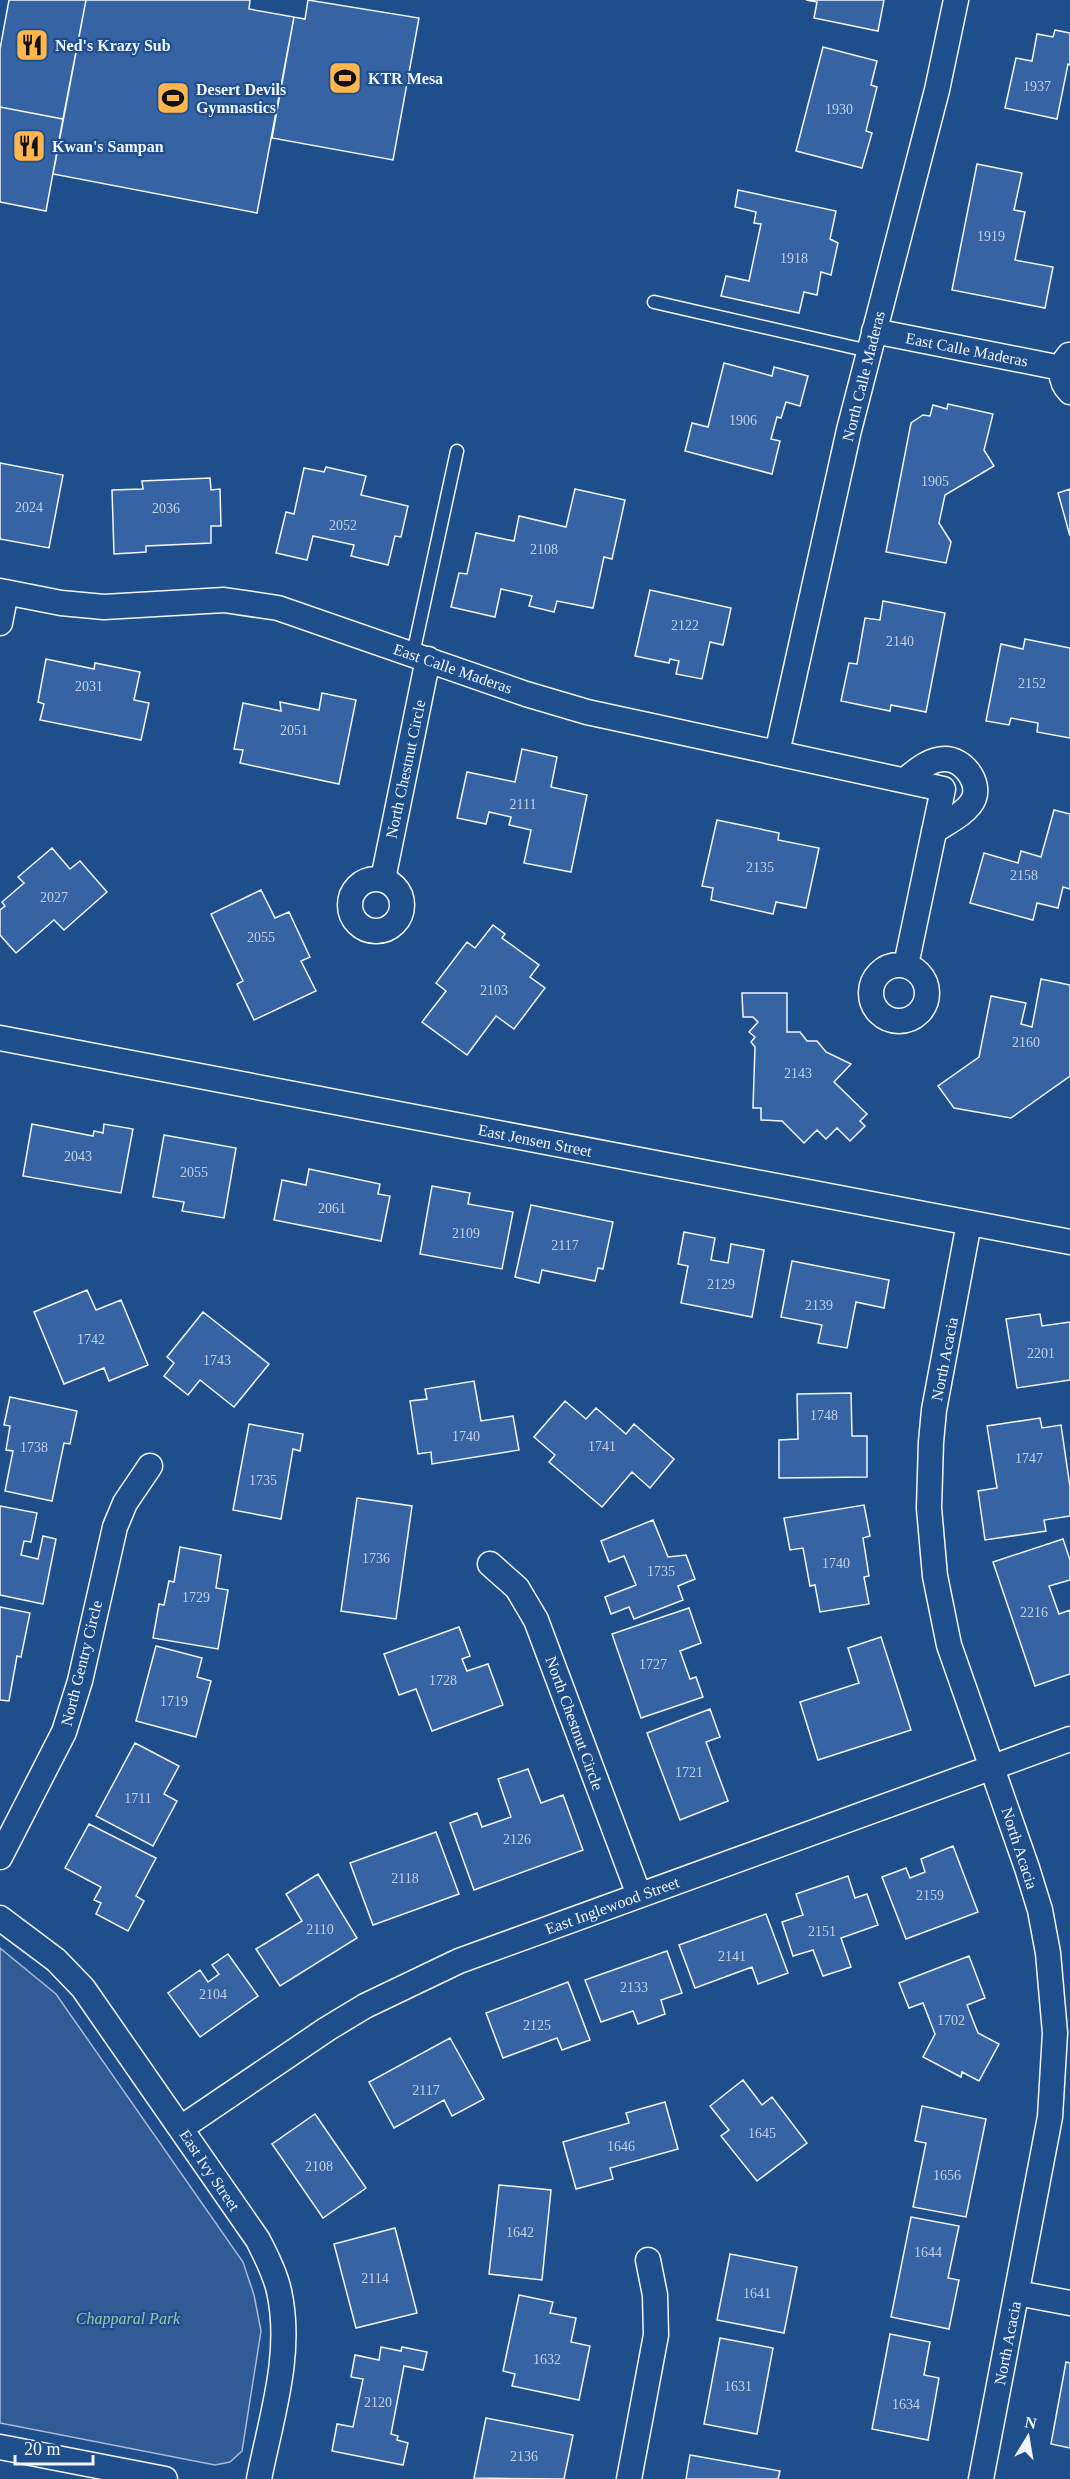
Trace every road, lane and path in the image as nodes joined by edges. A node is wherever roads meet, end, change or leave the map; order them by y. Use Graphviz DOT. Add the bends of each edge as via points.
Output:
graph roads {
  1 [pos="956,0"];
  2 [pos="654,303"];
  3 [pos="871,341"];
  4 [pos="1066,361"];
  5 [pos="1070,392"];
  6 [pos="458,451"];
  7 [pos="3,592"];
  8 [pos="0,623"];
  9 [pos="421,657"];
  10 [pos="777,753"];
  11 [pos="383,879"];
  12 [pos="906,965"];
  13 [pos="0,1038"];
  14 [pos="969,1222"];
  15 [pos="1070,1242"];
  16 [pos="150,1466"];
  17 [pos="490,1564"];
  18 [pos="1070,1739"];
  19 [pos="992,1767"];
  20 [pos="0,1857"];
  21 [pos="639,1895"];
  22 [pos="0,1918"];
  23 [pos="181,2128"];
  24 [pos="648,2260"];
  25 [pos="1017,2293"];
  26 [pos="1070,2303"];
  27 [pos="0,2447"];
  28 [pos="165,2479"];
  29 [pos="259,2479"];
  30 [pos="629,2479"];
  31 [pos="981,2479"];
  1 -- 3 [label="street, North Calle Maderas" via="937,90"];
  2 -- 3 [label="lane"];
  3 -- 4 [label="street, East Calle Maderas"];
  3 -- 10 [label="street, North Calle Maderas"];
  4 -- 5 [label="street, East Calle Maderas" via="1063,384"];
  6 -- 9 [label="lane"];
  7 -- 8 [label="street"];
  7 -- 9 [label="street, East Calle Maderas" via="104,607 224,600 250,603 278,608"];
  9 -- 10 [label="street, East Calle Maderas" via="587,712"];
  9 -- 11 [label="street, North Chestnut Circle"];
  10 -- 12 [label="street, East Calle Maderas" via="943,789"];
  13 -- 14 [label="street, East Jensen Street"];
  14 -- 15 [label="street, East Jensen Street"];
  14 -- 19 [label="street, North Acacia" via="934,1410 929,1508 935,1576 948,1645"];
  16 -- 20 [label="street, North Gentry Circle" via="125,1503 115,1527 80,1681 64,1731"];
  17 -- 21 [label="street, North Chestnut Circle" via="517,1588 536,1620"];
  18 -- 19 [label="street, East Inglewood Street"];
  19 -- 21 [label="street, East Inglewood Street"];
  19 -- 25 [label="street, North Acacia" via="1040,1910 1054,2023 1050,2117"];
  21 -- 23 [label="street, East Inglewood Street" via="459,1961 382,1997 327,2029"];
  22 -- 23 [label="street, East Ivy Street" via="56,1960 82,1988"];
  23 -- 29 [label="street, East Ivy Street" via="258,2240 279,2290 283,2354"];
  24 -- 30 [label="street" via="656,2295 656,2335"];
  25 -- 26 [label="street"];
  25 -- 31 [label="street, North Acacia"];
  27 -- 28 [label="street"];
}
